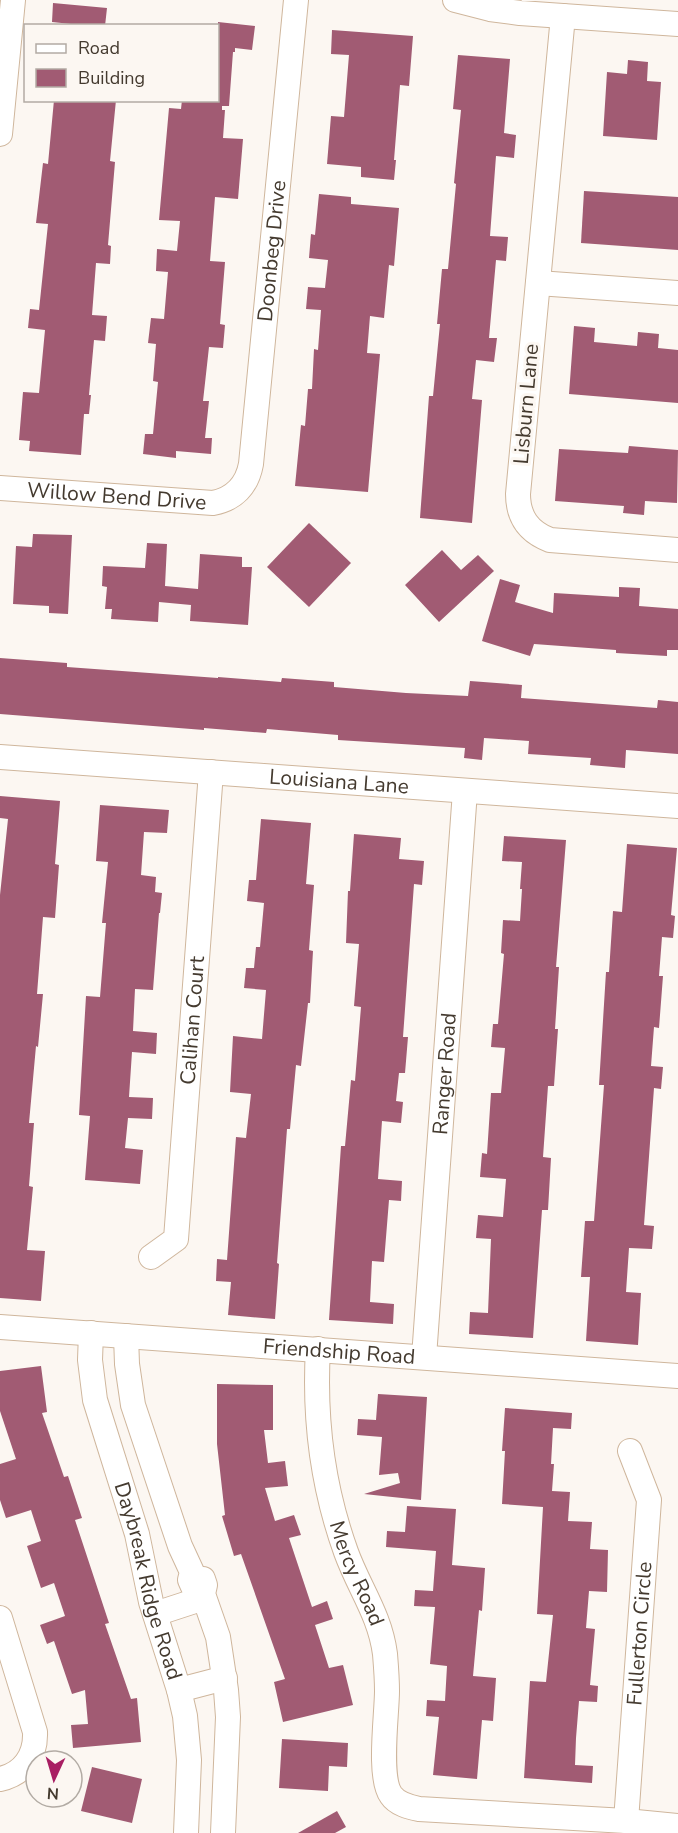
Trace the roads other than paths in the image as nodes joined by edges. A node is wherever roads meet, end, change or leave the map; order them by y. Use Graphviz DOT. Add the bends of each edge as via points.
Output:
graph roads {
  1 [pos="13,0"];
  2 [pos="296,0"];
  3 [pos="455,0"];
  4 [pos="563,16"];
  5 [pos="678,24"];
  6 [pos="0,134"];
  7 [pos="538,283"];
  8 [pos="678,293"];
  9 [pos="0,488"];
  10 [pos="233,495"];
  11 [pos="678,550"];
  12 [pos="0,757"];
  13 [pos="211,772"];
  14 [pos="465,791"];
  15 [pos="678,806"];
  16 [pos="151,1257"];
  17 [pos="0,1327"];
  18 [pos="91,1333"];
  19 [pos="126,1336"];
  20 [pos="318,1350"];
  21 [pos="424,1357"];
  22 [pos="678,1376"];
  23 [pos="630,1451"];
  24 [pos="204,1596"];
  25 [pos="155,1614"];
  26 [pos="0,1618"];
  27 [pos="225,1678"];
  28 [pos="178,1689"];
  29 [pos="10,1775"];
  30 [pos="626,1821"];
  31 [pos="678,1826"];
  32 [pos="186,1833"];
  33 [pos="223,1833"];
  1 -- 6 [label="street"];
  2 -- 10 [label="street, Doonbeg Drive" via="251,464 247,479"];
  3 -- 4 [label="street" via="505,11"];
  4 -- 5 [label="street"];
  4 -- 7 [label="street, Lisburn Lane"];
  7 -- 8 [label="street"];
  7 -- 11 [label="street, Lisburn Lane" via="519,510 536,534 550,540"];
  9 -- 10 [label="street, Willow Bend Drive" via="206,503"];
  12 -- 13 [label="street, Louisiana Lane"];
  13 -- 14 [label="street, Louisiana Lane"];
  13 -- 16 [label="street, Calihan Court" via="176,1239"];
  14 -- 15 [label="street, Louisiana Lane"];
  14 -- 21 [label="street, Ranger Road"];
  17 -- 18 [label="street, Friendship Road"];
  18 -- 19 [label="street, Friendship Road"];
  18 -- 25 [label="street, Daybreak Ridge Road" via="95,1400 137,1534"];
  19 -- 20 [label="street, Friendship Road"];
  19 -- 24 [label="street, Daybreak Ridge Road" via="133,1405 192,1572 190,1580"];
  20 -- 21 [label="street, Friendship Road"];
  20 -- 30 [label="street, Mercy Road" via="320,1433 327,1488 346,1553 377,1619 385,1653 384,1771 390,1794 403,1805 419,1809"];
  21 -- 22 [label="street, Friendship Road"];
  23 -- 30 [label="street, Fullerton Circle" via="649,1500"];
  24 -- 25 [label="street"];
  24 -- 27 [label="street, Daybreak Ridge Road" via="218,1637"];
  25 -- 28 [label="street, Daybreak Ridge Road"];
  26 -- 29 [label="street" via="35,1732 32,1754"];
  27 -- 28 [label="street"];
  27 -- 33 [label="street, Daybreak Ridge Road" via="228,1717"];
  28 -- 32 [label="street, Daybreak Ridge Road" via="189,1760"];
  30 -- 31 [label="street"];
}
